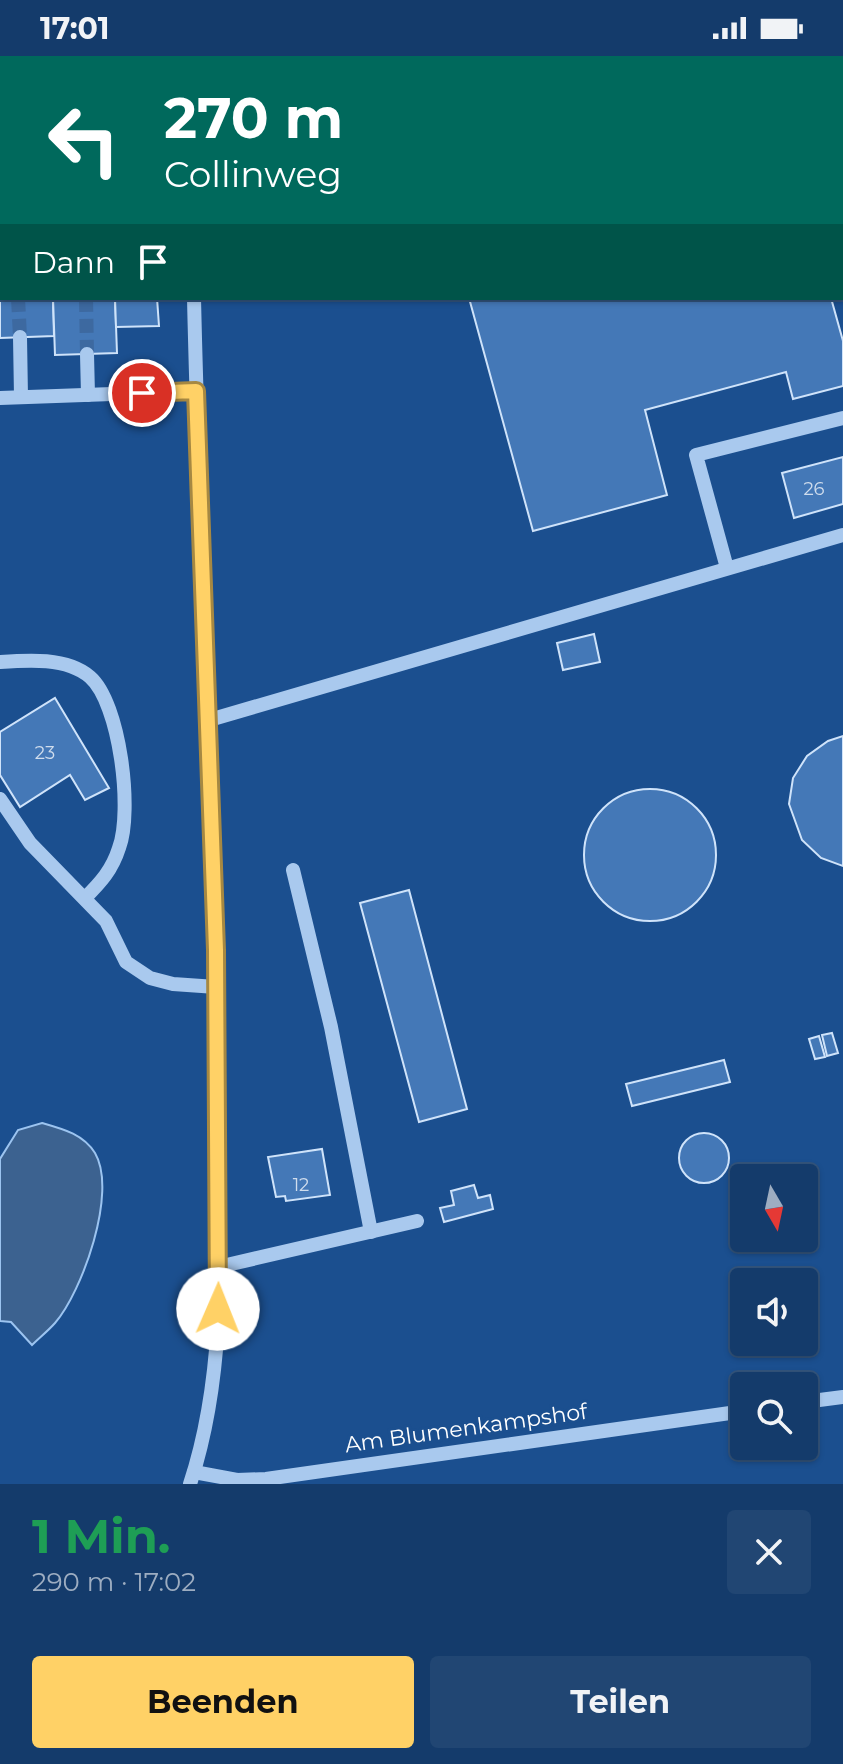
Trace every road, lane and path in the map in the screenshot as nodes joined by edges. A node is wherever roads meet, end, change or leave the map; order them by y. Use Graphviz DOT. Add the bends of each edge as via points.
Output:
graph roads {
  1 [pos="194,300"];
  2 [pos="20,337"];
  3 [pos="87,354"];
  4 [pos="196,391"];
  5 [pos="88,395"];
  6 [pos="21,397"];
  7 [pos="0,398"];
  8 [pos="843,418"];
  9 [pos="843,535"];
  10 [pos="727,568"];
  11 [pos="0,662"];
  12 [pos="206,721"];
  13 [pos="0,799"];
  14 [pos="293,870"];
  15 [pos="85,898"];
  16 [pos="216,987"];
  17 [pos="417,1221"];
  18 [pos="371,1232"];
  19 [pos="218,1267"];
  20 [pos="843,1397"];
  21 [pos="818,1400"];
  22 [pos="730,1413"];
  23 [pos="192,1478"];
  1 -- 4 [label="street"];
  2 -- 6 [label="street"];
  3 -- 5 [label="street"];
  4 -- 5 [label="street"];
  4 -- 12 [label="street"];
  5 -- 6 [label="street"];
  6 -- 7 [label="street"];
  8 -- 10 [label="street" via="696,455"];
  9 -- 10 [label="street"];
  10 -- 12 [label="street"];
  11 -- 15 [label="street" via="31,659 63,665 89,675 107,699 119,735 121,844 107,877"];
  12 -- 16 [label="street"];
  13 -- 15 [label="street" via="30,843"];
  14 -- 18 [label="street" via="331,1027"];
  15 -- 16 [label="street" via="106,921 126,962 150,978"];
  16 -- 19 [label="street"];
  17 -- 18 [label="street"];
  18 -- 19 [label="street"];
  19 -- 23 [label="street" via="215,1366"];
  20 -- 21 [label="street"];
  22 -- 23 [label="street, Am Blumenkampshof" via="266,1479"];
}
